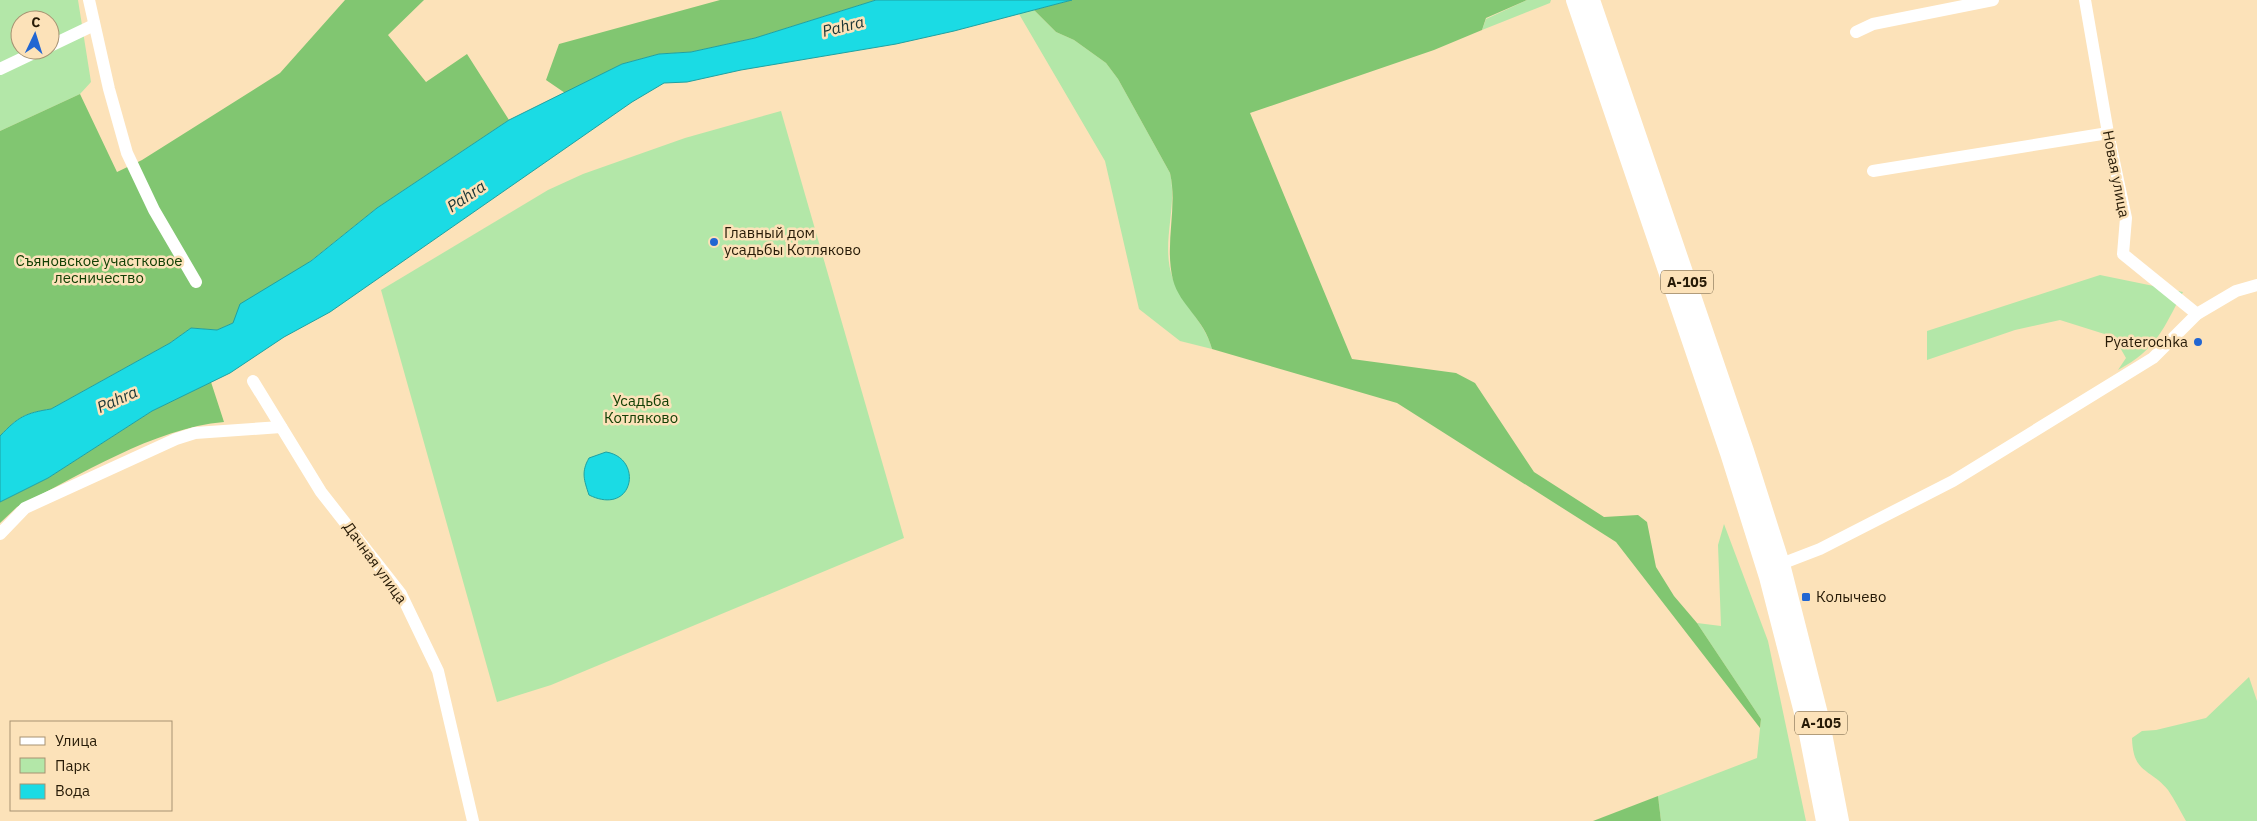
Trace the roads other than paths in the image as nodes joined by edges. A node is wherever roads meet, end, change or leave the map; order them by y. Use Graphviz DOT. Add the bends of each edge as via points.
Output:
graph roads {
  1 [pos="102,0"];
  2 [pos="1575,0"];
  3 [pos="1591,0"];
  4 [pos="1993,0"];
  5 [pos="2085,0"];
  6 [pos="90,5"];
  7 [pos="94,26"];
  8 [pos="1856,32"];
  9 [pos="60,41"];
  10 [pos="19,60"];
  11 [pos="0,69"];
  12 [pos="2108,132"];
  13 [pos="1873,171"];
  14 [pos="196,282"];
  15 [pos="2257,285"];
  16 [pos="2197,314"];
  17 [pos="253,381"];
  18 [pos="280,427"];
  19 [pos="0,534"];
  20 [pos="1781,564"];
  21 [pos="472,821"];
  22 [pos="1825,821"];
  23 [pos="1840,821"];
  1 -- 6 [label="street"];
  2 -- 22 [label="highway, А-105" via="1766,570 1806,724"];
  3 -- 20 [label="highway, А-105"];
  4 -- 8 [label="street" via="1874,24"];
  5 -- 12 [label="street, Новая улица"];
  6 -- 7 [label="street"];
  7 -- 9 [label="street"];
  7 -- 14 [label="street" via="126,153 154,210"];
  10 -- 11 [label="street"];
  12 -- 13 [label="street"];
  12 -- 16 [label="street, Новая улица" via="2126,218 2123,254"];
  15 -- 16 [label="street" via="2236,291"];
  16 -- 20 [label="street" via="2153,358 1952,481 1820,549"];
  17 -- 18 [label="street, Дачная улица"];
  18 -- 19 [label="street" via="195,433 176,439 25,508"];
  18 -- 21 [label="street, Дачная улица" via="321,492 401,594 438,671"];
  20 -- 23 [label="highway, А-105" via="1820,718"];
}
